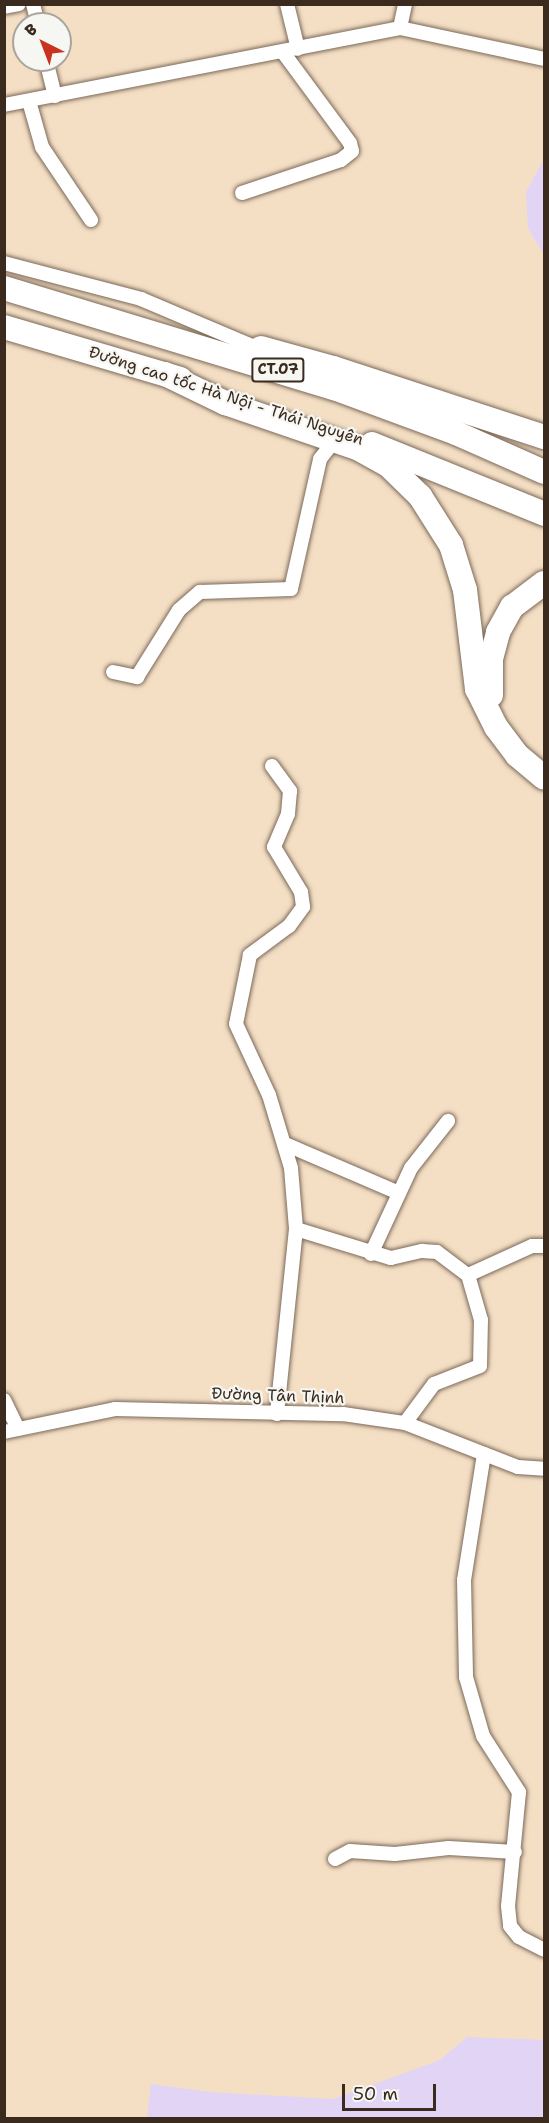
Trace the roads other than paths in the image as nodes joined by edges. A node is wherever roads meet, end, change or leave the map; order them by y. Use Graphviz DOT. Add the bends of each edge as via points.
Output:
graph roads {
  1 [pos="19,4"];
  2 [pos="287,4"];
  3 [pos="405,4"];
  4 [pos="4,8"];
  5 [pos="400,28"];
  6 [pos="298,49"];
  7 [pos="283,52"];
  8 [pos="544,59"];
  9 [pos="49,72"];
  10 [pos="55,96"];
  11 [pos="29,101"];
  12 [pos="4,105"];
  13 [pos="242,193"];
  14 [pos="91,220"];
  15 [pos="4,263"];
  16 [pos="5,288"];
  17 [pos="4,327"];
  18 [pos="254,347"];
  19 [pos="165,374"];
  20 [pos="544,437"];
  21 [pos="334,440"];
  22 [pos="544,472"];
  23 [pos="544,514"];
  24 [pos="544,583"];
  25 [pos="112,672"];
  26 [pos="496,727"];
  27 [pos="272,766"];
  28 [pos="544,777"];
  29 [pos="448,1121"];
  30 [pos="285,1144"];
  31 [pos="399,1193"];
  32 [pos="296,1229"];
  33 [pos="544,1246"];
  34 [pos="370,1254"];
  35 [pos="468,1275"];
  36 [pos="4,1400"];
  37 [pos="277,1414"];
  38 [pos="405,1423"];
  39 [pos="11,1431"];
  40 [pos="484,1454"];
  41 [pos="544,1469"];
  42 [pos="514,1852"];
  43 [pos="335,1859"];
  44 [pos="544,1950"];
  1 -- 4 [label="street"];
  2 -- 6 [label="street"];
  3 -- 5 [label="street"];
  5 -- 6 [label="street"];
  5 -- 8 [label="street"];
  6 -- 7 [label="street"];
  7 -- 10 [label="street"];
  7 -- 13 [label="street" via="352,151 341,160"];
  9 -- 10 [label="street"];
  10 -- 11 [label="street"];
  11 -- 12 [label="street"];
  11 -- 14 [label="street" via="42,147"];
  15 -- 18 [label="street" via="141,299"];
  16 -- 18 [label="highway"];
  16 -- 22 [label="highway, CT.07" via="334,388 456,433"];
  17 -- 19 [label="highway, Đường cao tốc Hà Nội - Thái Nguyên / CT.07"];
  18 -- 20 [label="highway" via="333,368"];
  19 -- 21 [label="highway" via="225,404"];
  19 -- 23 [label="highway, Đường cao tốc Hà Nội - Thái Nguyên / CT.07" via="329,427"];
  21 -- 25 [label="street" via="321,459 291,589 200,592 179,610 137,677"];
  21 -- 26 [label="highway" via="388,465 420,496 451,545 465,590 477,689"];
  24 -- 26 [label="highway" via="512,607 498,632 490,685"];
  26 -- 28 [label="highway" via="517,755"];
  27 -- 30 [label="street" via="290,791 288,814 274,847 301,892 303,907 289,926 250,955 236,1024 269,1095"];
  29 -- 31 [label="street" via="417,1158"];
  30 -- 31 [label="street"];
  30 -- 32 [label="street"];
  31 -- 34 [label="street"];
  32 -- 34 [label="street"];
  32 -- 37 [label="street"];
  33 -- 35 [label="street" via="531,1246"];
  34 -- 35 [label="street" via="391,1258 437,1252"];
  35 -- 38 [label="street" via="481,1320 480,1366 434,1384"];
  36 -- 39 [label="street"];
  37 -- 38 [label="street, Đường Tân Thịnh" via="343,1414"];
  37 -- 39 [label="street, Đường Tân Thịnh" via="160,1407 115,1409"];
  38 -- 40 [label="street, Đường Tân Thịnh"];
  40 -- 41 [label="street, Đường Tân Thịnh" via="518,1467"];
  40 -- 42 [label="street" via="464,1580 466,1677 483,1736 519,1792"];
  42 -- 43 [label="street" via="449,1848 395,1854 350,1851"];
  42 -- 44 [label="street" via="508,1906 510,1926 519,1937"];
}
